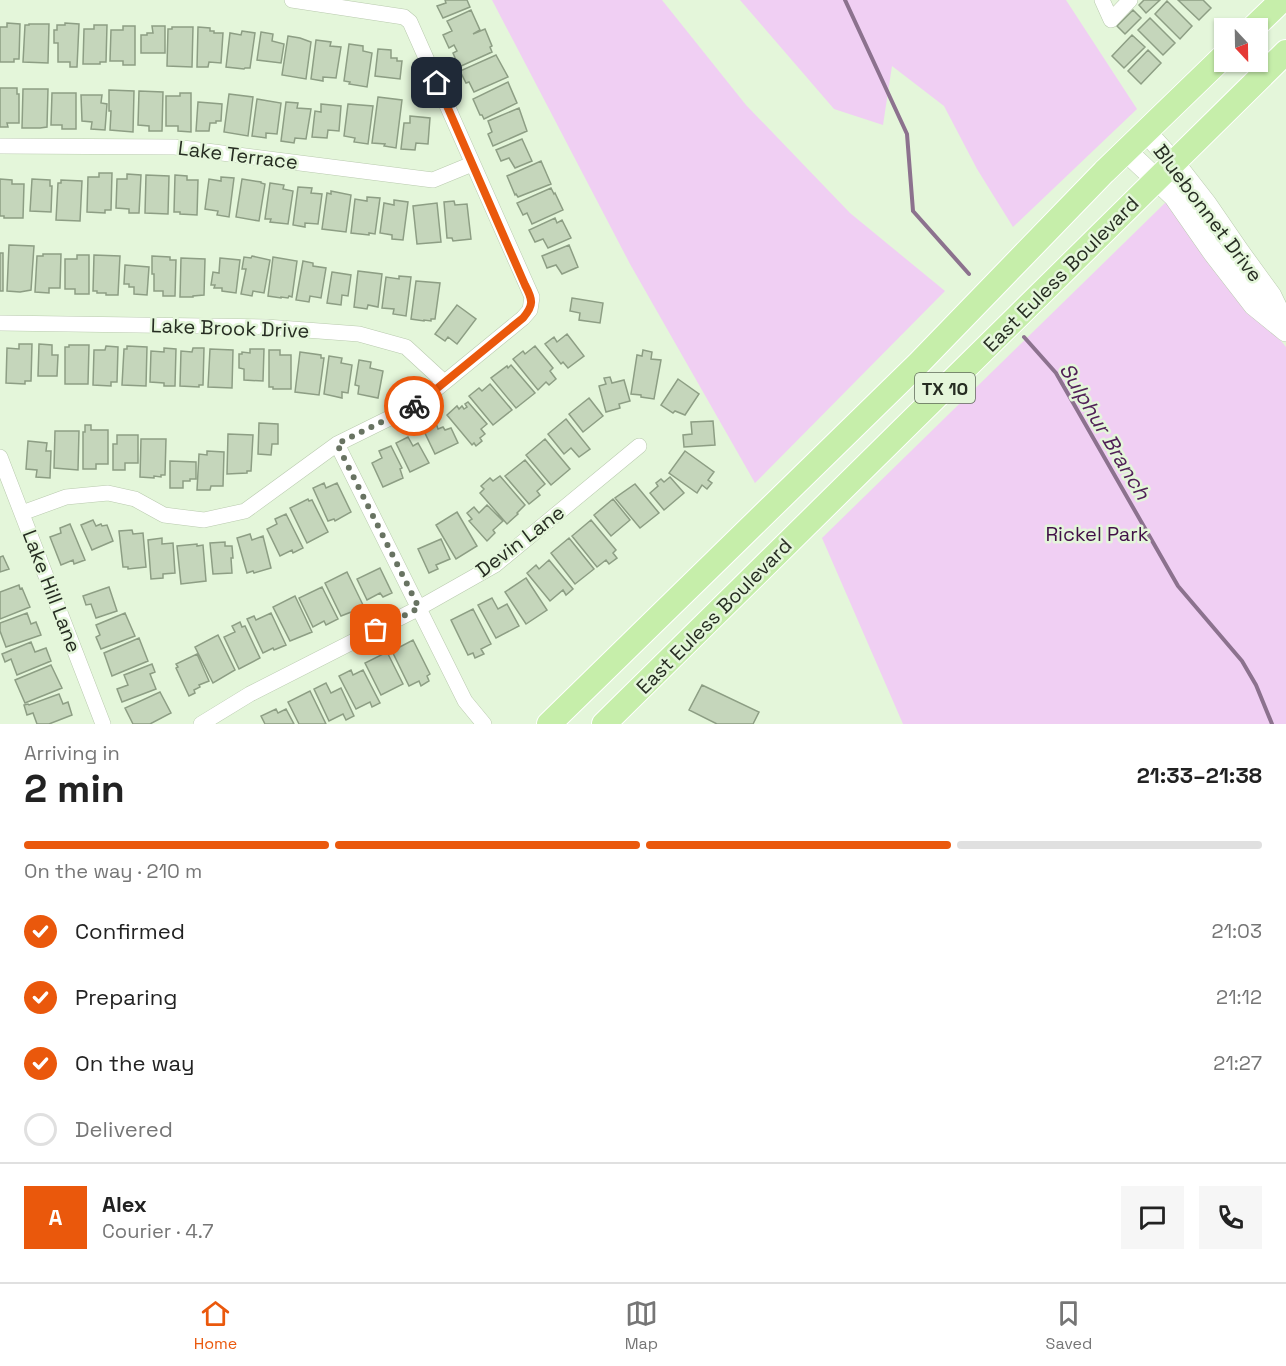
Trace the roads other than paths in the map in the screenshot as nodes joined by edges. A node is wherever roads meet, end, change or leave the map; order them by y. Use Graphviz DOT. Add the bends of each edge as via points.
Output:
graph roads {
  1 [pos="292,0"];
  2 [pos="1102,0"];
  3 [pos="1131,0"];
  4 [pos="1282,0"];
  5 [pos="1263,18"];
  6 [pos="1286,52"];
  7 [pos="1214,66"];
  8 [pos="1146,132"];
  9 [pos="0,146"];
  10 [pos="1126,151"];
  11 [pos="1174,163"];
  12 [pos="472,164"];
  13 [pos="1156,180"];
  14 [pos="0,323"];
  15 [pos="1286,329"];
  16 [pos="444,382"];
  17 [pos="337,444"];
  18 [pos="639,446"];
  19 [pos="0,457"];
  20 [pos="22,513"];
  21 [pos="419,608"];
  22 [pos="103,724"];
  23 [pos="201,724"];
  24 [pos="484,724"];
  25 [pos="549,724"];
  26 [pos="604,724"];
  1 -- 12 [label="street" via="404,17 410,22"];
  2 -- 3 [label="street" via="1111,20"];
  4 -- 5 [label="main road"];
  6 -- 11 [label="main road, East Euless Boulevard / TX 10"];
  7 -- 8 [label="main road, East Euless Boulevard / TX 10"];
  8 -- 10 [label="main road, East Euless Boulevard / TX 10"];
  8 -- 11 [label="street, Bluebonnet Drive"];
  9 -- 12 [label="street, Lake Terrace" via="176,147 433,180"];
  10 -- 13 [label="street, Bluebonnet Drive"];
  10 -- 25 [label="main road, East Euless Boulevard / TX 10" via="919,363"];
  11 -- 13 [label="main road, East Euless Boulevard / TX 10"];
  11 -- 15 [label="street, Bluebonnet Drive" via="1271,296"];
  12 -- 16 [label="street" via="532,297 530,310 523,318"];
  13 -- 15 [label="street, Bluebonnet Drive" via="1174,196 1254,305"];
  13 -- 26 [label="main road, East Euless Boulevard / TX 10"];
  14 -- 16 [label="street, Lake Brook Drive" via="266,327 359,334 406,346"];
  16 -- 17 [label="street" via="418,404"];
  17 -- 20 [label="street" via="245,511 204,520 164,515 135,499 108,493 66,497"];
  17 -- 21 [label="street"];
  18 -- 21 [label="street, Devin Lane" via="495,565"];
  19 -- 20 [label="street, Lake Hill Lane"];
  20 -- 22 [label="street, Lake Hill Lane"];
  21 -- 23 [label="street, Devin Lane" via="250,694"];
  21 -- 24 [label="street" via="465,701"];
}
